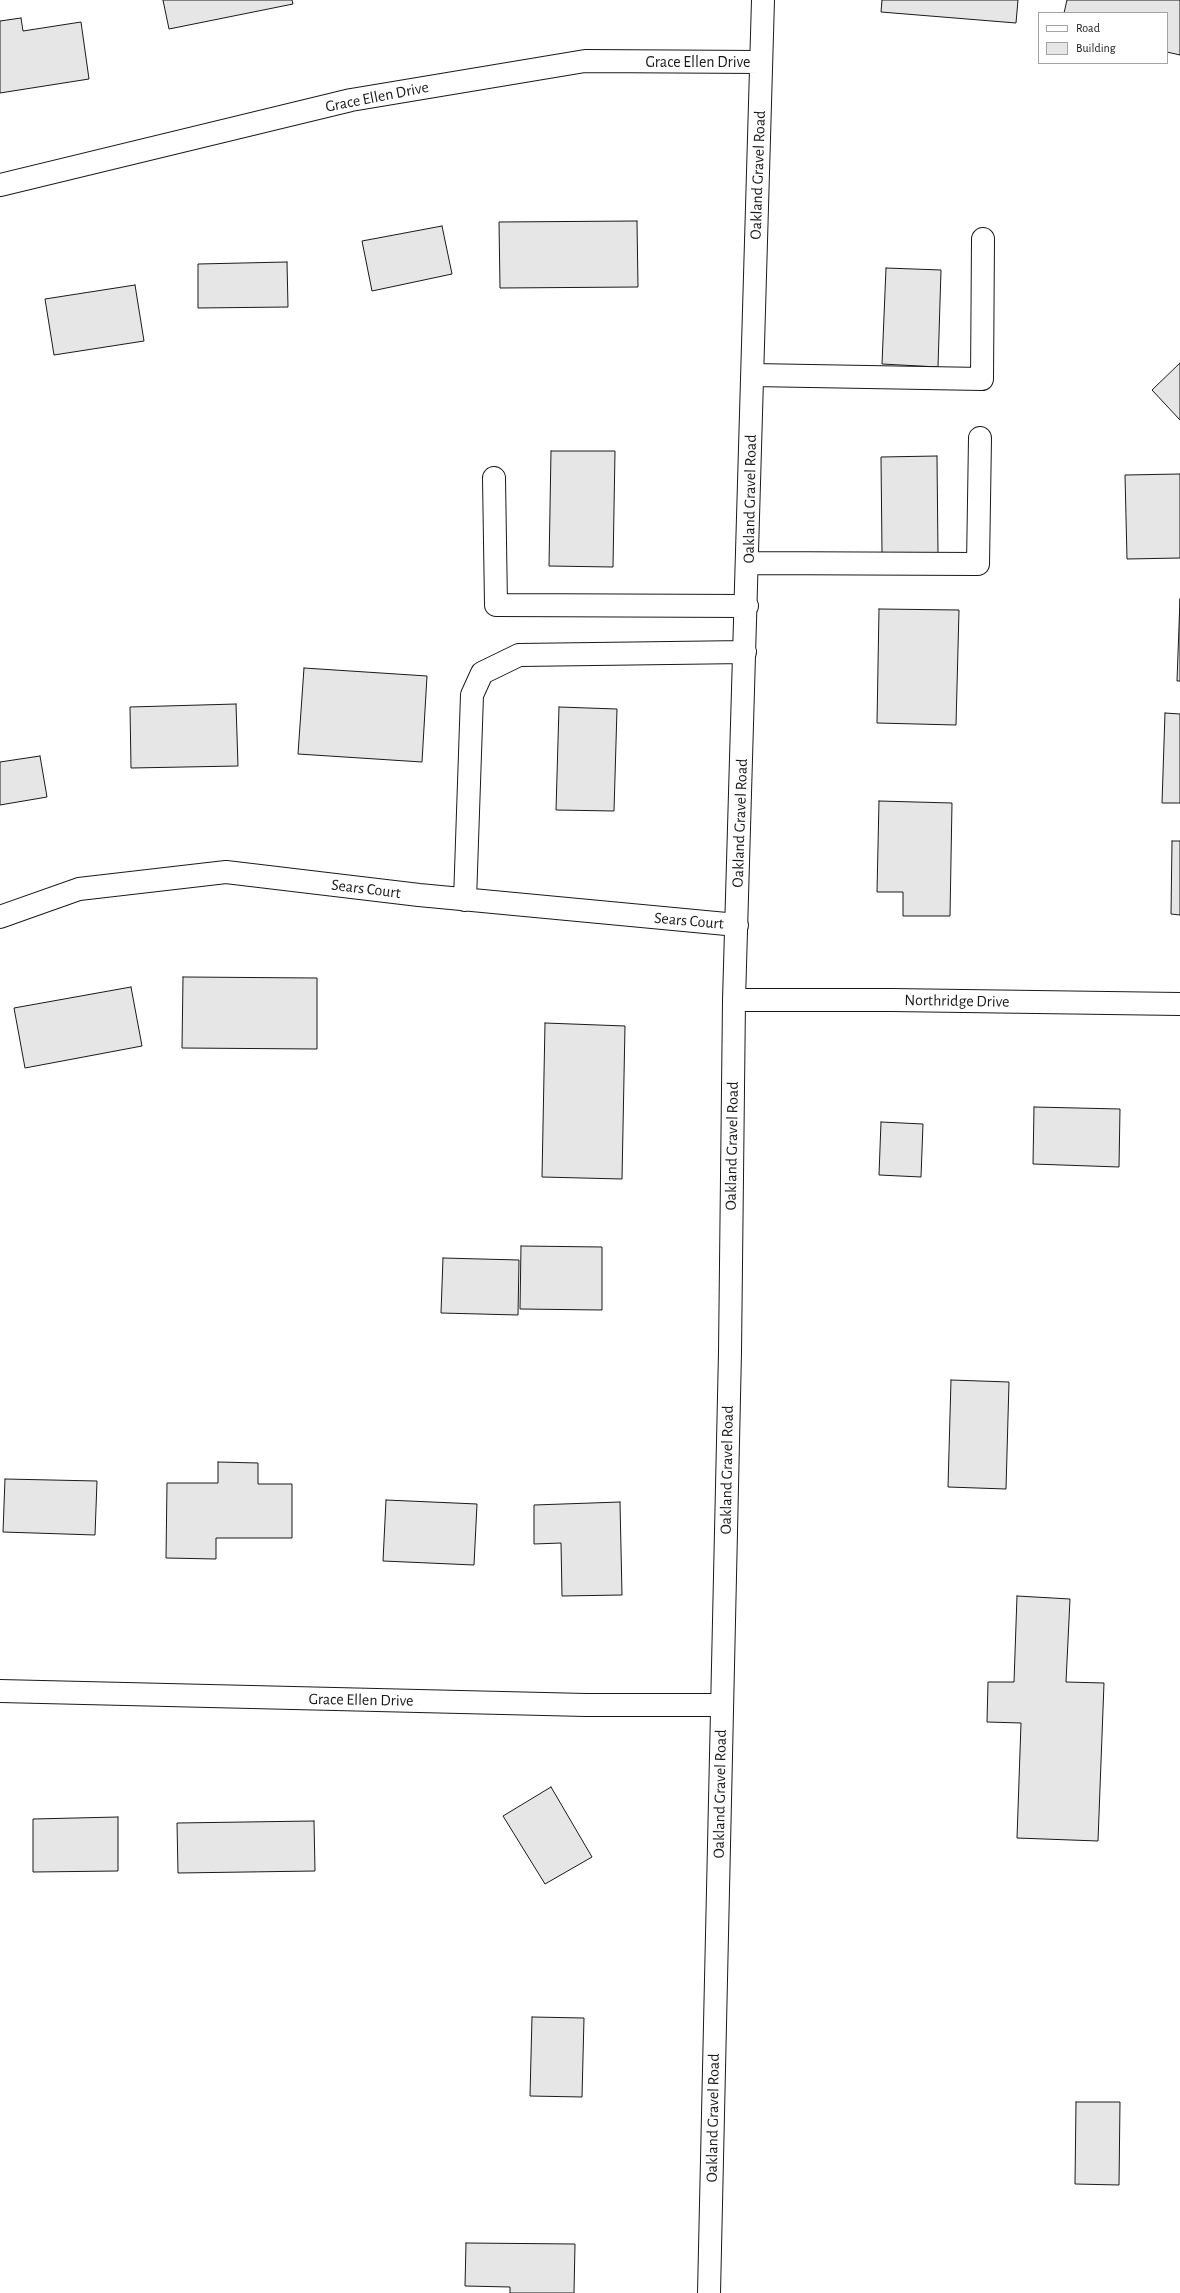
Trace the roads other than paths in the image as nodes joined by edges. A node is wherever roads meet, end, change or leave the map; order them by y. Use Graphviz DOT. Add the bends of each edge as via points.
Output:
graph roads {
  1 [pos="763,0"];
  2 [pos="761,62"];
  3 [pos="0,185"];
  4 [pos="983,239"];
  5 [pos="753,375"];
  6 [pos="980,438"];
  7 [pos="494,478"];
  8 [pos="748,563"];
  9 [pos="747,606"];
  10 [pos="744,652"];
  11 [pos="465,900"];
  12 [pos="0,917"];
  13 [pos="737,925"];
  14 [pos="734,1000"];
  15 [pos="1180,1004"];
  16 [pos="0,1691"];
  17 [pos="722,1705"];
  18 [pos="709,2293"];
  1 -- 2 [label="street, Oakland Gravel Road"];
  2 -- 3 [label="street, Grace Ellen Drive" via="585,61 351,100"];
  2 -- 5 [label="street, Oakland Gravel Road"];
  4 -- 5 [label="street" via="982,379"];
  5 -- 8 [label="street, Oakland Gravel Road"];
  6 -- 8 [label="street" via="978,564"];
  7 -- 9 [label="street" via="496,605"];
  8 -- 9 [label="street, Oakland Gravel Road"];
  9 -- 10 [label="street, Oakland Gravel Road"];
  10 -- 11 [label="street" via="519,655 482,673 472,695"];
  10 -- 13 [label="street, Oakland Gravel Road"];
  11 -- 12 [label="street, Sears Court" via="226,872 78,889"];
  11 -- 13 [label="street, Sears Court"];
  13 -- 14 [label="street, Oakland Gravel Road"];
  14 -- 15 [label="street, Northridge Drive"];
  14 -- 17 [label="street, Oakland Gravel Road"];
  16 -- 17 [label="street, Grace Ellen Drive" via="578,1705"];
  17 -- 18 [label="street, Oakland Gravel Road"];
}
